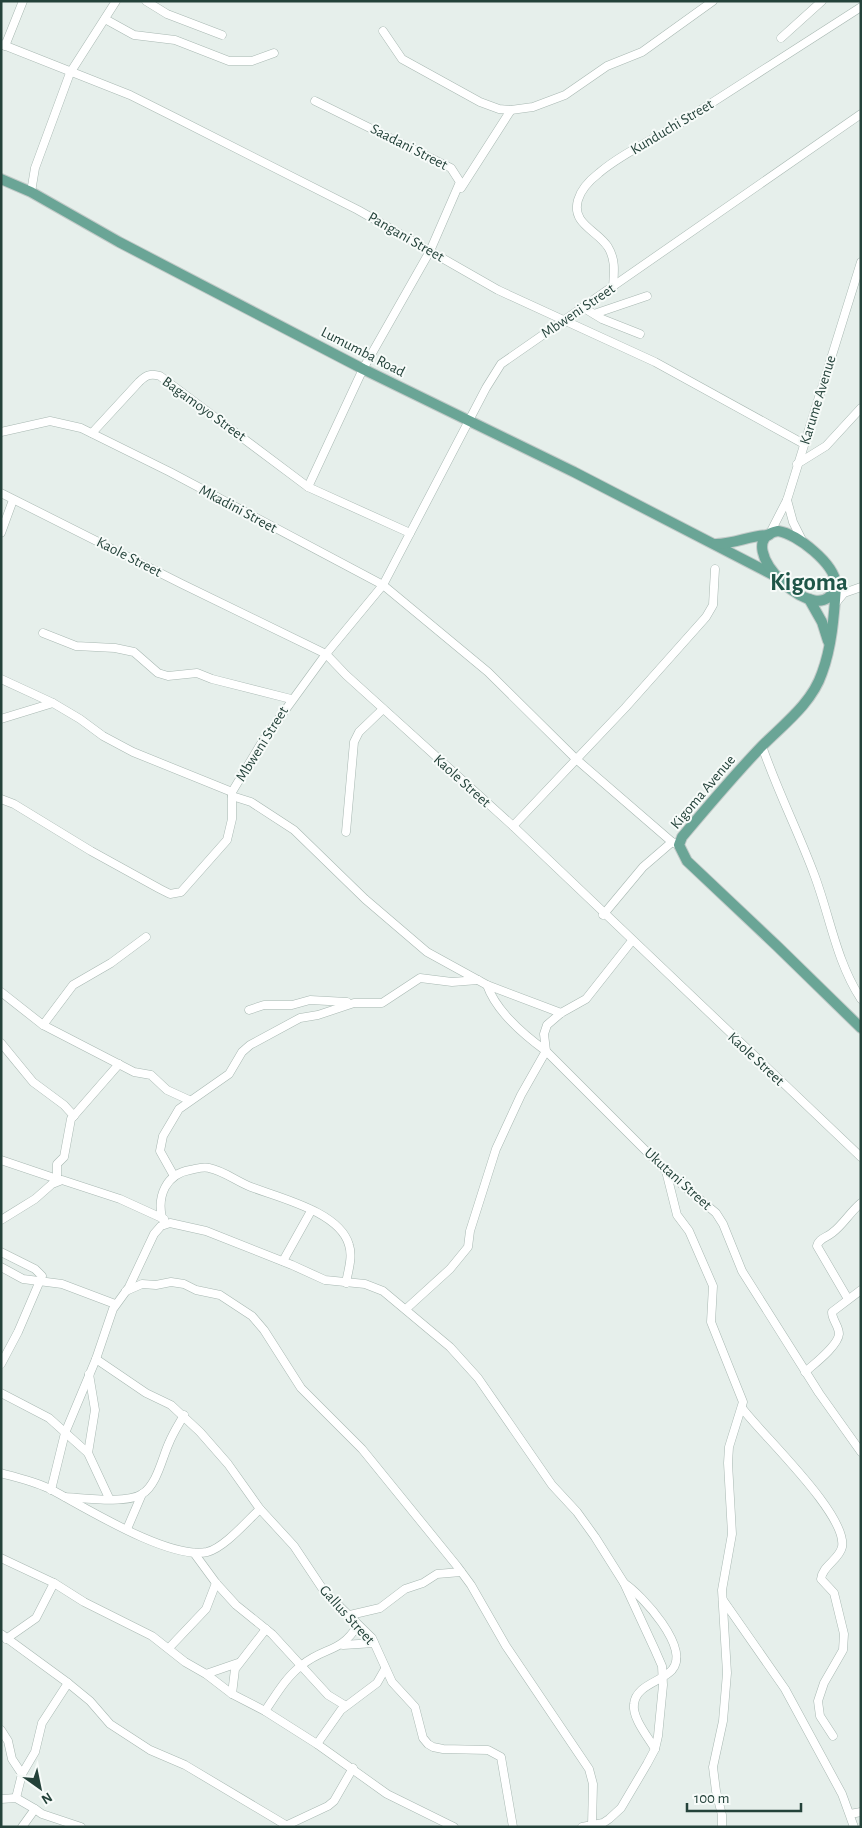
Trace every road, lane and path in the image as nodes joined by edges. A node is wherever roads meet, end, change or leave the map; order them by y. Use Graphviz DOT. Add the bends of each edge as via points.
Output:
graph roads {
  1 [pos="23,1"];
  2 [pos="116,1"];
  3 [pos="146,1"];
  4 [pos="713,1"];
  5 [pos="822,1"];
  6 [pos="861,7"];
  7 [pos="105,19"];
  8 [pos="383,31"];
  9 [pos="222,35"];
  10 [pos="780,38"];
  11 [pos="3,45"];
  12 [pos="274,53"];
  13 [pos="70,73"];
  14 [pos="315,101"];
  15 [pos="511,110"];
  16 [pos="861,114"];
  17 [pos="1,179"];
  18 [pos="31,192"];
  19 [pos="454,199"];
  20 [pos="430,251"];
  21 [pos="861,262"];
  22 [pos="613,288"];
  23 [pos="647,296"];
  24 [pos="584,308"];
  25 [pos="594,314"];
  26 [pos="564,320"];
  27 [pos="640,334"];
  28 [pos="363,369"];
  29 [pos="861,408"];
  30 [pos="468,422"];
  31 [pos="1,432"];
  32 [pos="92,433"];
  33 [pos="804,444"];
  34 [pos="798,464"];
  35 [pos="308,487"];
  36 [pos="1,493"];
  37 [pos="13,500"];
  38 [pos="787,500"];
  39 [pos="1,533"];
  40 [pos="410,533"];
  41 [pos="769,535"];
  42 [pos="715,544"];
  43 [pos="805,544"];
  44 [pos="715,569"];
  45 [pos="779,578"];
  46 [pos="383,585"];
  47 [pos="836,587"];
  48 [pos="861,587"];
  49 [pos="809,599"];
  50 [pos="834,605"];
  51 [pos="43,633"];
  52 [pos="829,645"];
  53 [pos="326,654"];
  54 [pos="1,679"];
  55 [pos="291,699"];
  56 [pos="53,703"];
  57 [pos="383,709"];
  58 [pos="1,719"];
  59 [pos="762,746"];
  60 [pos="576,759"];
  61 [pos="232,794"];
  62 [pos="1,799"];
  63 [pos="513,826"];
  64 [pos="346,832"];
  65 [pos="675,843"];
  66 [pos="604,915"];
  67 [pos="146,937"];
  68 [pos="631,942"];
  69 [pos="478,980"];
  70 [pos="487,985"];
  71 [pos="1,992"];
  72 [pos="861,999"];
  73 [pos="354,1003"];
  74 [pos="249,1010"];
  75 [pos="562,1013"];
  76 [pos="42,1025"];
  77 [pos="861,1028"];
  78 [pos="1,1043"];
  79 [pos="546,1050"];
  80 [pos="119,1064"];
  81 [pos="189,1100"];
  82 [pos="74,1116"];
  83 [pos="861,1157"];
  84 [pos="1,1160"];
  85 [pos="666,1170"];
  86 [pos="174,1176"];
  87 [pos="59,1179"];
  88 [pos="861,1203"];
  89 [pos="311,1211"];
  90 [pos="162,1218"];
  91 [pos="1,1220"];
  92 [pos="170,1222"];
  93 [pos="1,1252"];
  94 [pos="283,1261"];
  95 [pos="1,1267"];
  96 [pos="42,1281"];
  97 [pos="346,1283"];
  98 [pos="861,1290"];
  99 [pos="126,1291"];
  100 [pos="848,1299"];
  101 [pos="115,1304"];
  102 [pos="406,1309"];
  103 [pos="96,1359"];
  104 [pos="1,1364"];
  105 [pos="805,1372"];
  106 [pos="90,1374"];
  107 [pos="1,1393"];
  108 [pos="742,1408"];
  109 [pos="184,1415"];
  110 [pos="66,1433"];
  111 [pos="861,1452"];
  112 [pos="88,1453"];
  113 [pos="1,1473"];
  114 [pos="51,1490"];
  115 [pos="142,1494"];
  116 [pos="63,1497"];
  117 [pos="108,1498"];
  118 [pos="260,1509"];
  119 [pos="127,1529"];
  120 [pos="194,1553"];
  121 [pos="1,1558"];
  122 [pos="461,1572"];
  123 [pos="54,1583"];
  124 [pos="216,1583"];
  125 [pos="624,1584"];
  126 [pos="723,1600"];
  127 [pos="350,1615"];
  128 [pos="358,1625"];
  129 [pos="266,1629"];
  130 [pos="4,1636"];
  131 [pos="374,1643"];
  132 [pos="343,1645"];
  133 [pos="169,1648"];
  134 [pos="238,1663"];
  135 [pos="301,1665"];
  136 [pos="385,1669"];
  137 [pos="206,1674"];
  138 [pos="663,1677"];
  139 [pos="68,1683"];
  140 [pos="232,1694"];
  141 [pos="346,1706"];
  142 [pos="265,1711"];
  143 [pos="1,1730"];
  144 [pos="833,1736"];
  145 [pos="317,1744"];
  146 [pos="655,1749"];
  147 [pos="353,1768"];
  148 [pos="22,1774"];
  149 [pos="16,1798"];
  150 [pos="1,1799"];
  151 [pos="34,1809"];
  152 [pos="861,1812"];
  153 [pos="850,1814"];
  154 [pos="602,1825"];
  155 [pos="286,1826"];
  156 [pos="592,1826"];
  157 [pos="22,1827"];
  158 [pos="81,1827"];
  159 [pos="454,1827"];
  160 [pos="513,1827"];
  161 [pos="582,1827"];
  162 [pos="722,1827"];
  163 [pos="854,1827"];
  1 -- 11 [label="street"];
  2 -- 7 [label="street"];
  3 -- 9 [label="street" via="167,14"];
  4 -- 15 [label="street" via="642,52 607,66 565,96 533,107"];
  5 -- 10 [label="street"];
  6 -- 22 [label="street, Kunduchi Street" via="681,123 620,158 583,189 577,213 583,225 609,249 615,264"];
  7 -- 12 [label="street" via="134,35 175,40 229,61 252,61"];
  7 -- 13 [label="street"];
  8 -- 15 [label="street" via="402,59 480,102"];
  11 -- 13 [label="street, Pangani Street"];
  13 -- 18 [label="street" via="35,168"];
  13 -- 20 [label="street, Pangani Street" via="130,95 358,210"];
  14 -- 19 [label="street, Saadani Street" via="451,168 460,182"];
  15 -- 19 [label="street"];
  16 -- 22 [label="street, Mbweni Street"];
  17 -- 18 [label="main road, Lumumba Road"];
  18 -- 28 [label="main road, Lumumba Road" via="119,242"];
  19 -- 20 [label="street, Saadani Street"];
  20 -- 26 [label="street, Pangani Street" via="498,290"];
  20 -- 28 [label="street, Saadani Street"];
  21 -- 33 [label="street, Karume Avenue"];
  22 -- 24 [label="street, Mbweni Street"];
  23 -- 25 [label="street"];
  24 -- 25 [label="street"];
  24 -- 26 [label="street, Mbweni Street"];
  25 -- 27 [label="street"];
  26 -- 30 [label="street, Mbweni Street" via="501,364"];
  26 -- 33 [label="street, Pangani Street" via="655,362"];
  28 -- 30 [label="main road, Lumumba Road"];
  28 -- 35 [label="street, Saadani Street"];
  29 -- 34 [label="street" via="826,446"];
  30 -- 40 [label="street, Mbweni Street"];
  30 -- 42 [label="main road, Lumumba Road"];
  31 -- 32 [label="street" via="50,420"];
  32 -- 35 [label="street, Bagamoyo Street" via="139,382 153,374 160,376"];
  32 -- 46 [label="street, Mkadini Street"];
  33 -- 34 [label="street, Karume Avenue"];
  34 -- 38 [label="street, Karume Avenue"];
  35 -- 40 [label="street, Bagamoyo Street"];
  36 -- 37 [label="street, Kaole Street"];
  37 -- 39 [label="street"];
  37 -- 53 [label="street, Kaole Street"];
  38 -- 41 [label="street, Karume Avenue"];
  38 -- 43 [label="street" via="793,522"];
  40 -- 46 [label="street, Mbweni Street"];
  41 -- 42 [label="main road"];
  41 -- 43 [label="main road" via="785,532"];
  41 -- 45 [label="main road" via="761,553"];
  42 -- 45 [label="main road, Lumumba Road"];
  43 -- 47 [label="main road" via="832,572"];
  44 -- 60 [label="street" via="713,604 706,617"];
  45 -- 49 [label="main road"];
  46 -- 53 [label="street, Mbweni Street"];
  46 -- 60 [label="street" via="488,672"];
  47 -- 49 [label="main road" via="825,600 816,602"];
  47 -- 50 [label="main road, Kigoma Avenue"];
  48 -- 50 [label="street" via="844,593"];
  49 -- 52 [label="main road" via="822,622"];
  50 -- 52 [label="main road, Kigoma Avenue"];
  51 -- 55 [label="street" via="76,646 134,652 158,673 168,676 197,672 212,679"];
  52 -- 59 [label="main road, Kigoma Avenue" via="822,674 813,690 800,709"];
  53 -- 55 [label="street, Mbweni Street"];
  53 -- 57 [label="street, Kaole Street"];
  54 -- 56 [label="street"];
  55 -- 61 [label="street, Mbweni Street"];
  56 -- 58 [label="street"];
  56 -- 61 [label="street" via="133,752"];
  57 -- 63 [label="street, Kaole Street"];
  57 -- 64 [label="street" via="359,732 354,742"];
  59 -- 65 [label="main road, Kigoma Avenue"];
  59 -- 72 [label="street" via="815,875 834,941"];
  60 -- 63 [label="street"];
  60 -- 65 [label="street"];
  61 -- 62 [label="street, Mbweni Street" via="232,819 227,840 188,886 177,894 170,894 108,861"];
  61 -- 69 [label="street" via="251,802 294,830 365,899 427,952"];
  63 -- 66 [label="street, Kaole Street"];
  65 -- 66 [label="street" via="643,866"];
  65 -- 77 [label="main road, Kigoma Avenue" via="687,862"];
  66 -- 68 [label="street, Kaole Street"];
  67 -- 76 [label="street" via="74,985"];
  68 -- 75 [label="street" via="586,1000"];
  68 -- 83 [label="street, Kaole Street"];
  69 -- 70 [label="street"];
  69 -- 73 [label="street" via="452,982 420,978 382,1003"];
  70 -- 75 [label="street"];
  70 -- 79 [label="street, Ukutani Street" via="511,1020"];
  71 -- 76 [label="street"];
  73 -- 74 [label="street" via="310,1000 292,1005 264,1005"];
  73 -- 81 [label="street" via="318,1016 300,1018 250,1045 229,1074"];
  75 -- 79 [label="street" via="548,1025 544,1034"];
  76 -- 80 [label="street"];
  78 -- 82 [label="street" via="34,1082"];
  79 -- 85 [label="street, Ukutani Street"];
  79 -- 102 [label="street" via="496,1149 468,1247 450,1269"];
  80 -- 81 [label="street" via="134,1072 151,1075 167,1090"];
  80 -- 82 [label="street"];
  81 -- 86 [label="street" via="166,1129 160,1145 161,1156"];
  82 -- 87 [label="street" via="63,1158 57,1164"];
  84 -- 87 [label="street"];
  85 -- 105 [label="street, Ukutani Street" via="716,1213 742,1271"];
  85 -- 108 [label="street" via="676,1215 689,1230 713,1286 711,1322 742,1396"];
  86 -- 89 [label="street" via="183,1171 208,1167 250,1186 278,1194"];
  86 -- 90 [label="street" via="168,1180 160,1199"];
  87 -- 90 [label="street" via="120,1199"];
  87 -- 91 [label="street"];
  88 -- 100 [label="street" via="817,1246"];
  89 -- 94 [label="street"];
  89 -- 97 [label="street" via="328,1218 349,1245 351,1258"];
  90 -- 92 [label="street"];
  92 -- 94 [label="street" via="200,1229"];
  92 -- 99 [label="street" via="154,1234"];
  93 -- 96 [label="street" via="35,1270 42,1276"];
  94 -- 97 [label="street" via="324,1280"];
  95 -- 96 [label="street" via="23,1279"];
  96 -- 101 [label="street" via="62,1284"];
  96 -- 104 [label="street"];
  97 -- 102 [label="street" via="375,1287"];
  98 -- 100 [label="street"];
  99 -- 101 [label="street"];
  99 -- 122 [label="street" via="142,1284 184,1284 220,1296 252,1316 301,1388 362,1449"];
  100 -- 105 [label="street" via="832,1312 839,1332 835,1343"];
  101 -- 103 [label="street"];
  102 -- 125 [label="street" via="450,1347 478,1378 552,1485 585,1522"];
  103 -- 106 [label="street"];
  103 -- 109 [label="street, Gallus Street"];
  105 -- 111 [label="street, Ukutani Street"];
  106 -- 110 [label="street"];
  106 -- 112 [label="street" via="95,1410"];
  107 -- 110 [label="street" via="49,1418"];
  108 -- 126 [label="street" via="728,1455 732,1534 723,1581"];
  108 -- 144 [label="street" via="824,1504 842,1537 839,1554 824,1571 822,1579 834,1593 844,1634 843,1650 824,1683 818,1701 820,1716"];
  109 -- 115 [label="street" via="169,1440 156,1474"];
  109 -- 118 [label="street, Gallus Street" via="228,1464"];
  110 -- 112 [label="street"];
  110 -- 114 [label="street"];
  112 -- 117 [label="street"];
  113 -- 114 [label="street"];
  114 -- 116 [label="street"];
  115 -- 117 [label="street"];
  115 -- 119 [label="street"];
  116 -- 117 [label="street"];
  116 -- 119 [label="street"];
  118 -- 120 [label="street" via="215,1549"];
  118 -- 127 [label="street, Gallus Street" via="294,1546 324,1591"];
  119 -- 120 [label="street" via="163,1545"];
  120 -- 124 [label="street"];
  121 -- 123 [label="street"];
  122 -- 127 [label="street" via="437,1574 405,1589 380,1608"];
  122 -- 156 [label="street" via="506,1646 590,1770"];
  123 -- 130 [label="street" via="36,1618"];
  123 -- 133 [label="street"];
  124 -- 129 [label="street" via="236,1605"];
  124 -- 133 [label="street" via="206,1609"];
  125 -- 138 [label="street" via="656,1650"];
  125 -- 138 [label="street" via="649,1606 673,1643 677,1662"];
  126 -- 153 [label="street" via="785,1689"];
  126 -- 162 [label="street" via="727,1673 723,1721 713,1767"];
  127 -- 128 [label="street, Gallus Street"];
  128 -- 131 [label="street, Gallus Street"];
  128 -- 132 [label="street"];
  129 -- 134 [label="street"];
  129 -- 135 [label="street"];
  130 -- 139 [label="street"];
  131 -- 132 [label="street"];
  131 -- 136 [label="street, Gallus Street"];
  132 -- 135 [label="street" via="322,1652"];
  133 -- 137 [label="street"];
  134 -- 137 [label="street"];
  134 -- 140 [label="street"];
  135 -- 141 [label="street" via="328,1695"];
  135 -- 142 [label="street"];
  136 -- 141 [label="street" via="377,1683"];
  136 -- 160 [label="street, Gallus Street" via="415,1707 423,1738 433,1747 488,1750 501,1757"];
  137 -- 140 [label="street"];
  138 -- 146 [label="street"];
  138 -- 146 [label="street" via="640,1691 634,1703 634,1711"];
  139 -- 148 [label="street" via="42,1723 35,1752"];
  139 -- 155 [label="street" via="117,1729 150,1750 231,1791"];
  140 -- 142 [label="street"];
  141 -- 145 [label="street"];
  142 -- 145 [label="street"];
  143 -- 148 [label="street" via="8,1741 12,1759"];
  145 -- 147 [label="street"];
  146 -- 154 [label="street" via="620,1808"];
  147 -- 155 [label="street" via="328,1806"];
  147 -- 159 [label="street" via="387,1794"];
  148 -- 149 [label="street"];
  149 -- 150 [label="street"];
  149 -- 151 [label="street"];
  151 -- 157 [label="street"];
  151 -- 158 [label="street"];
  152 -- 153 [label="street"];
  153 -- 163 [label="street"];
  154 -- 156 [label="street"];
  156 -- 161 [label="street"];
}
